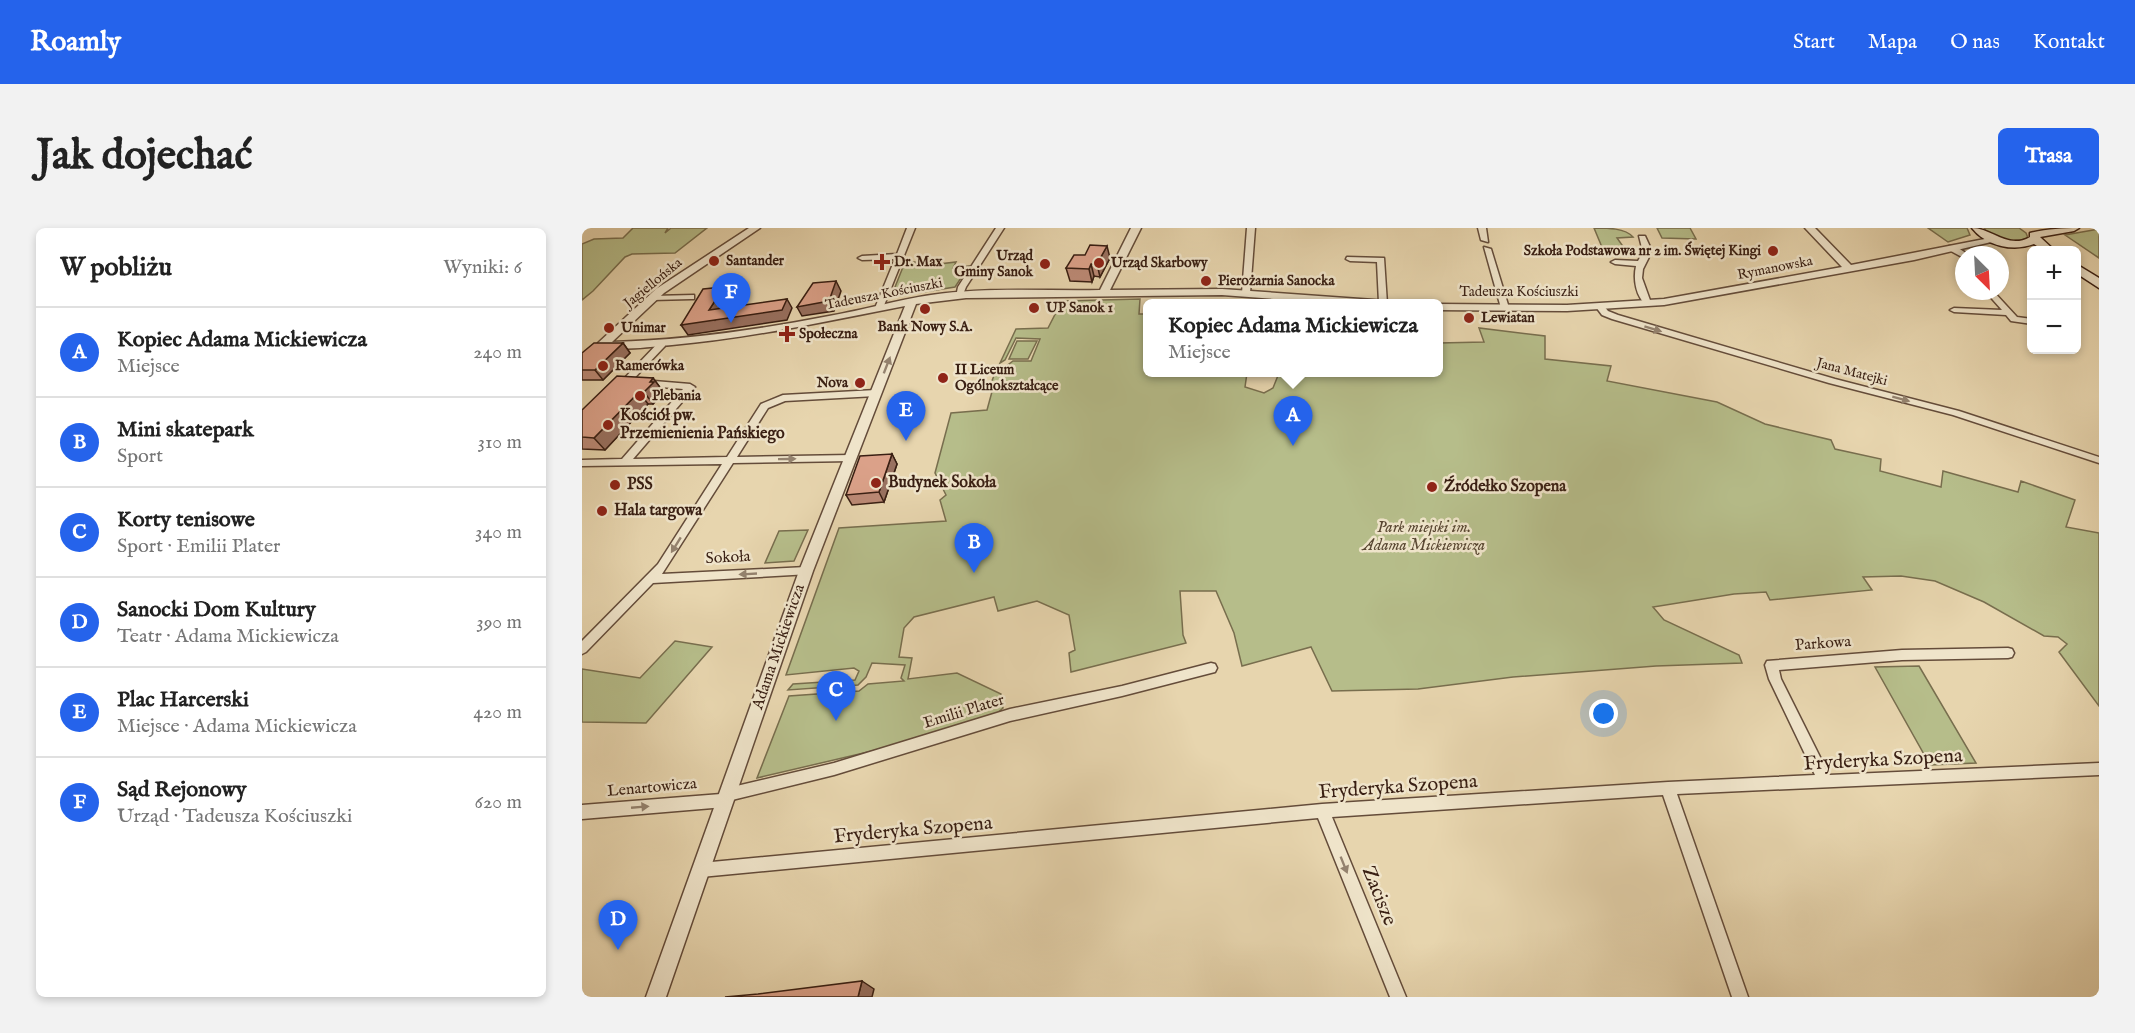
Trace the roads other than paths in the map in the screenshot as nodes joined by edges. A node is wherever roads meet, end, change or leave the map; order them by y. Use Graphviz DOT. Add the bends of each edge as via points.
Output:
graph roads {
  1 [pos="755,228"];
  2 [pos="911,228"];
  3 [pos="1000,228"];
  4 [pos="1136,228"];
  5 [pos="1251,228"];
  6 [pos="1482,228"];
  7 [pos="1810,228"];
  8 [pos="2074,228"];
  9 [pos="1979,230"];
  10 [pos="2031,234"];
  11 [pos="1642,238"];
  12 [pos="1995,240"];
  13 [pos="2014,244"];
  14 [pos="2044,246"];
  15 [pos="1953,248"];
  16 [pos="2027,249"];
  17 [pos="899,256"];
  18 [pos="862,258"];
  19 [pos="1350,259"];
  20 [pos="1615,262"];
  21 [pos="1641,264"];
  22 [pos="1849,269"];
  23 [pos="2081,271"];
  24 [pos="2081,282"];
  25 [pos="2099,284"];
  26 [pos="1246,293"];
  27 [pos="1103,294"];
  28 [pos="959,295"];
  29 [pos="2099,295"];
  30 [pos="691,297"];
  31 [pos="652,298"];
  32 [pos="1328,299"];
  33 [pos="1383,299"];
  34 [pos="1996,300"];
  35 [pos="912,301"];
  36 [pos="1647,303"];
  37 [pos="1443,307"];
  38 [pos="1600,307"];
  39 [pos="879,308"];
  40 [pos="1505,308"];
  41 [pos="1954,310"];
  42 [pos="2007,313"];
  43 [pos="2027,322"];
  44 [pos="662,344"];
  45 [pos="602,345"];
  46 [pos="626,382"];
  47 [pos="876,393"];
  48 [pos="612,396"];
  49 [pos="851,458"];
  50 [pos="729,460"];
  51 [pos="2099,460"];
  52 [pos="625,462"];
  53 [pos="582,463"];
  54 [pos="806,571"];
  55 [pos="650,579"];
  56 [pos="582,649"];
  57 [pos="2008,653"];
  58 [pos="1211,668"];
  59 [pos="2099,769"];
  60 [pos="1826,782"];
  61 [pos="1668,788"];
  62 [pos="727,797"];
  63 [pos="1322,811"];
  64 [pos="582,812"];
  65 [pos="701,870"];
  66 [pos="656,997"];
  67 [pos="1398,997"];
  68 [pos="1740,997"];
  1 -- 31 [label="street, Jagiellońska"];
  2 -- 17 [label="street"];
  3 -- 28 [label="street"];
  4 -- 27 [label="street"];
  5 -- 26 [label="street"];
  6 -- 40 [label="street"];
  7 -- 22 [label="street"];
  8 -- 10 [label="main road"];
  9 -- 12 [label="main road"];
  9 -- 15 [label="street, Rymanowska" via="1976,238"];
  10 -- 13 [label="main road" via="2028,243"];
  10 -- 14 [label="main road"];
  11 -- 21 [label="street" via="1648,255"];
  12 -- 13 [label="main road"];
  12 -- 15 [label="street, Rymanowska"];
  13 -- 16 [label="main road"];
  15 -- 22 [label="street, Rymanowska"];
  17 -- 18 [label="street"];
  17 -- 39 [label="street"];
  19 -- 33 [label="street" via="1381,260"];
  20 -- 21 [label="street"];
  21 -- 36 [label="street" via="1639,286"];
  22 -- 36 [label="street, Rymanowska"];
  23 -- 25 [label="main road"];
  24 -- 29 [label="main road"];
  26 -- 27 [label="street, Tadeusza Kościuszki"];
  26 -- 32 [label="street, Tadeusza Kościuszki"];
  27 -- 28 [label="street, Tadeusza Kościuszki"];
  28 -- 35 [label="street, Tadeusza Kościuszki"];
  30 -- 31 [label="street"];
  31 -- 45 [label="street, Jagiellońska"];
  34 -- 42 [label="street"];
  35 -- 39 [label="street, Tadeusza Kościuszki"];
  47 -- 35 [label="street, Adama Mickiewicza, one-way"];
  36 -- 38 [label="street, Rymanowska"];
  37 -- 40 [label="street, Tadeusza Kościuszki"];
  38 -- 40 [label="street, Tadeusza Kościuszki"];
  38 -- 51 [label="street, Jana Matejki, one-way" via="1608,314 1647,327 1956,413"];
  39 -- 44 [label="street, Tadeusza Kościuszki" via="790,326"];
  41 -- 42 [label="street"];
  42 -- 43 [label="street" via="2014,320"];
  44 -- 45 [label="street, Tadeusza Kościuszki"];
  44 -- 46 [label="street"];
  46 -- 48 [label="street"];
  46 -- 52 [label="street" via="690,387"];
  47 -- 49 [label="street, Adama Mickiewicza"];
  47 -- 50 [label="street" via="769,402"];
  50 -- 49 [label="street, one-way"];
  49 -- 54 [label="street, Adama Mickiewicza"];
  50 -- 52 [label="street"];
  50 -- 55 [label="street, one-way" via="662,567"];
  52 -- 53 [label="street"];
  54 -- 55 [label="street, Sokoła, one-way"];
  54 -- 62 [label="street, Adama Mickiewicza"];
  55 -- 56 [label="street"];
  57 -- 60 [label="street, Parkowa" via="1902,655 1771,665"];
  58 -- 62 [label="street, Emilii Plater" via="1010,715"];
  59 -- 60 [label="street, Fryderyka Szopena"];
  60 -- 61 [label="street, Fryderyka Szopena"];
  61 -- 63 [label="street, Fryderyka Szopena"];
  61 -- 68 [label="street"];
  64 -- 62 [label="street, Lenartowicza, one-way"];
  62 -- 65 [label="street, Adama Mickiewicza"];
  63 -- 65 [label="street, Fryderyka Szopena"];
  63 -- 67 [label="street, Zacisze, one-way"];
  65 -- 66 [label="street, Adama Mickiewicza"];
}
